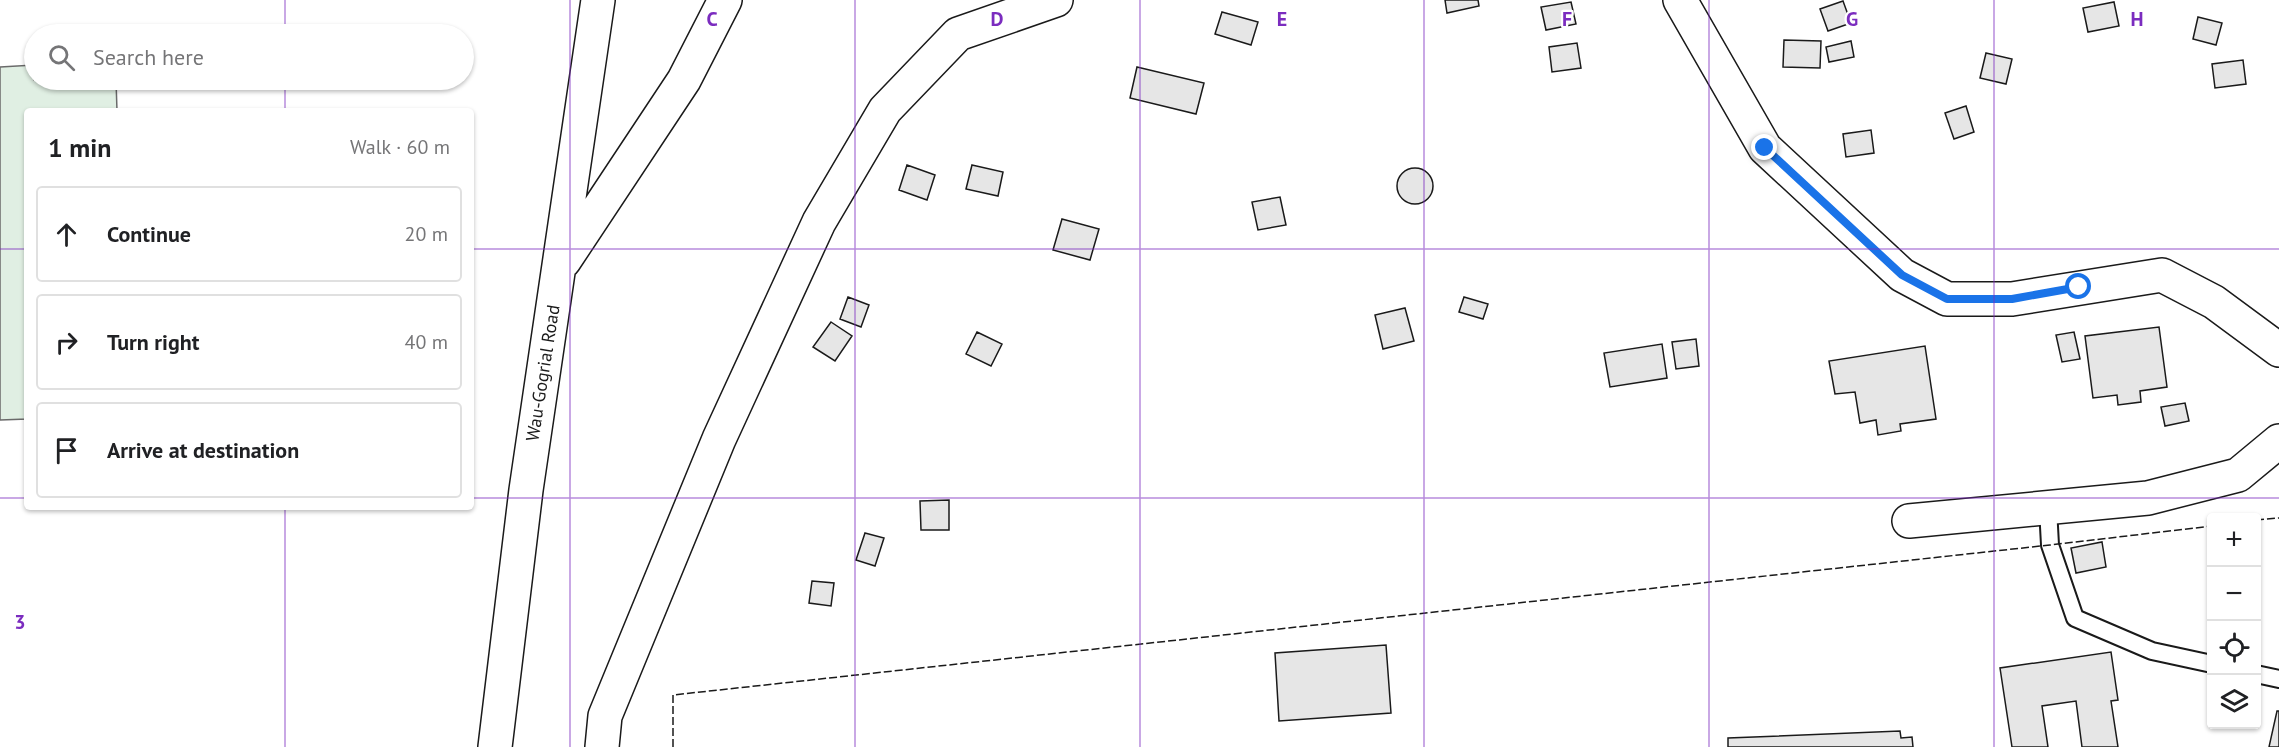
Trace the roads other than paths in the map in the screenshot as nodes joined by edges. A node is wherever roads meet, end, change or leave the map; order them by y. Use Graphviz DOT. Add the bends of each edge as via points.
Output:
graph roads {
  1 [pos="598,0"];
  2 [pos="725,0"];
  3 [pos="1056,0"];
  4 [pos="1680,0"];
  5 [pos="559,268"];
  6 [pos="2279,350"];
  7 [pos="2279,441"];
  8 [pos="2048,508"];
  9 [pos="1909,520"];
  10 [pos="2207,663"];
  11 [pos="2261,675"];
  12 [pos="2279,679"];
  13 [pos="495,747"];
  14 [pos="602,747"];
  1 -- 5 [label="street, Wau-Gogrial Road"];
  2 -- 5 [label="street" via="684,80"];
  3 -- 14 [label="street" via="958,34 885,110 819,222 719,440 605,716"];
  4 -- 6 [label="street" via="1765,148 1902,275 1947,299 2012,299 2162,275 2214,302"];
  5 -- 13 [label="street, Wau-Gogrial Road" via="526,490"];
  7 -- 8 [label="street" via="2238,476 2148,498"];
  8 -- 9 [label="street"];
  8 -- 10 [label="lane" via="2050,545 2075,618 2152,651"];
  11 -- 12 [label="lane"];
}
